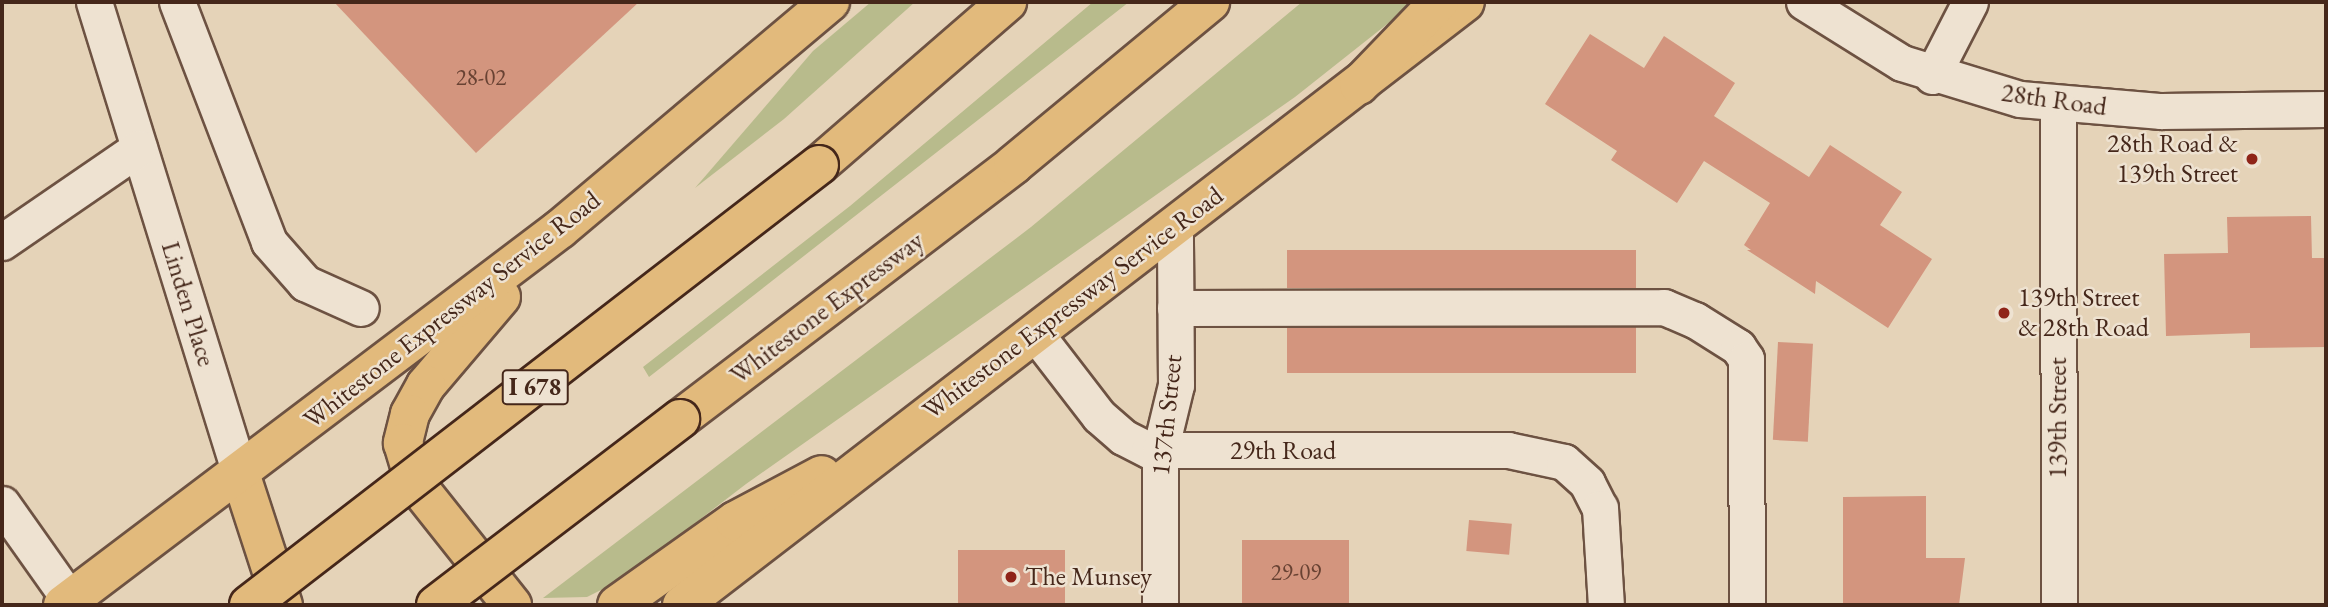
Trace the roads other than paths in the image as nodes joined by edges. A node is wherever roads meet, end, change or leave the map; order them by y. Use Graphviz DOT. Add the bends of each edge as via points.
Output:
graph roads {
  1 [pos="94,2"];
  2 [pos="177,2"];
  3 [pos="830,2"];
  4 [pos="1007,2"];
  5 [pos="1210,2"];
  6 [pos="1439,2"];
  7 [pos="1465,2"];
  8 [pos="1804,2"];
  9 [pos="1970,2"];
  10 [pos="1932,76"];
  11 [pos="1359,85"];
  12 [pos="2058,105"];
  13 [pos="2326,109"];
  14 [pos="139,148"];
  15 [pos="1175,224"];
  16 [pos="560,229"];
  17 [pos="2,242"];
  18 [pos="361,308"];
  19 [pos="1175,308"];
  20 [pos="1035,332"];
  21 [pos="897,438"];
  22 [pos="1160,451"];
  23 [pos="240,472"];
  24 [pos="2,504"];
  25 [pos="67,603"];
  26 [pos="249,605"];
  27 [pos="283,605"];
  28 [pos="436,605"];
  29 [pos="512,605"];
  30 [pos="617,605"];
  31 [pos="682,605"];
  32 [pos="1160,605"];
  33 [pos="1606,605"];
  34 [pos="1747,605"];
  35 [pos="2059,605"];
  1 -- 14 [label="street, Linden Place"];
  2 -- 18 [label="street" via="269,242 305,283"];
  3 -- 16 [label="main road, Whitestone Expressway Service Road"];
  4 -- 26 [label="main road, I 678, bridge" via="819,165"];
  5 -- 28 [label="main road, Whitestone Expressway, bridge" via="1013,165"];
  6 -- 11 [label="main road"];
  7 -- 11 [label="main road, Whitestone Expressway Service Road"];
  8 -- 10 [label="street, 28th Road" via="1874,50"];
  9 -- 10 [label="street"];
  10 -- 12 [label="street, 28th Road"];
  11 -- 15 [label="main road, Whitestone Expressway Service Road"];
  12 -- 13 [label="street, 28th Road" via="2161,111"];
  12 -- 35 [label="street, 139th Street"];
  14 -- 17 [label="street"];
  14 -- 23 [label="street, Linden Place"];
  15 -- 19 [label="street, 137th Street"];
  15 -- 20 [label="main road, Whitestone Expressway Service Road"];
  16 -- 23 [label="main road, Whitestone Expressway Service Road"];
  16 -- 29 [label="main road" via="426,385 410,414 403,443 415,484"];
  19 -- 22 [label="street, 137th Street" via="1175,397"];
  19 -- 34 [label="street" via="1664,306 1695,320 1738,347 1746,359"];
  20 -- 21 [label="main road, Whitestone Expressway Service Road"];
  20 -- 22 [label="street, 29th Road" via="1107,424 1131,442"];
  21 -- 30 [label="main road" via="735,521"];
  21 -- 31 [label="main road, Whitestone Expressway Service Road"];
  22 -- 32 [label="street, 137th Street"];
  22 -- 33 [label="street, 29th Road" via="1522,450 1555,457 1578,473 1604,521"];
  23 -- 25 [label="main road, Whitestone Expressway Service Road"];
  23 -- 27 [label="main road, Linden Place"];
  24 -- 25 [label="street"];
}
